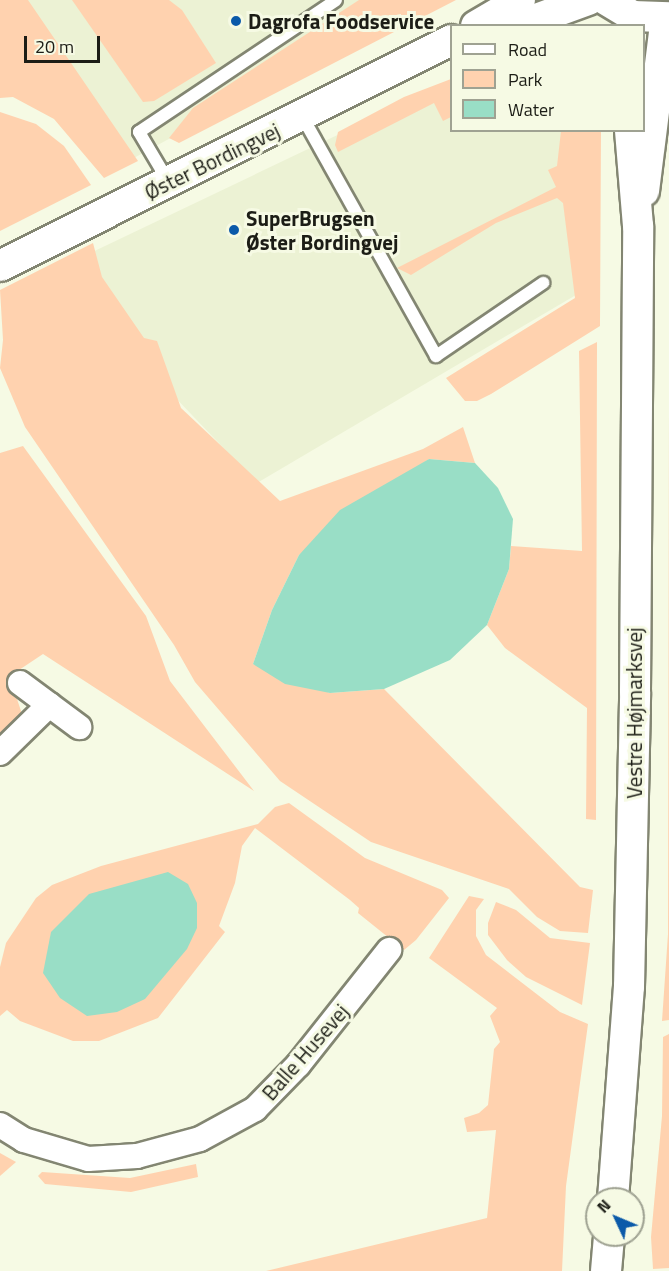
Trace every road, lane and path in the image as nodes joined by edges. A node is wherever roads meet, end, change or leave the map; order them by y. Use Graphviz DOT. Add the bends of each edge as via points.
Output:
graph roads {
  1 [pos="336,0"];
  2 [pos="520,0"];
  3 [pos="588,0"];
  4 [pos="606,0"];
  5 [pos="667,18"];
  6 [pos="632,21"];
  7 [pos="479,24"];
  8 [pos="522,24"];
  9 [pos="450,41"];
  10 [pos="450,48"];
  11 [pos="423,56"];
  12 [pos="302,116"];
  13 [pos="630,132"];
  14 [pos="169,182"];
  15 [pos="638,226"];
  16 [pos="0,266"];
  17 [pos="543,283"];
  18 [pos="20,683"];
  19 [pos="49,705"];
  20 [pos="79,727"];
  21 [pos="0,753"];
  22 [pos="388,950"];
  23 [pos="0,1125"];
  24 [pos="614,1187"];
  25 [pos="608,1247"];
  26 [pos="606,1271"];
  1 -- 14 [label="lane" via="139,132"];
  2 -- 7 [label="street"];
  3 -- 8 [label="street"];
  4 -- 6 [label="street"];
  5 -- 6 [label="street"];
  5 -- 15 [label="street, Vestre Højmarksvej" via="652,152"];
  9 -- 11 [label="street, Øster Bordingvej"];
  10 -- 11 [label="street, Øster Bordingvej"];
  11 -- 12 [label="street, Øster Bordingvej"];
  12 -- 14 [label="street, Øster Bordingvej"];
  12 -- 17 [label="lane" via="436,356"];
  13 -- 15 [label="street, Vestre Højmarksvej"];
  14 -- 16 [label="street, Øster Bordingvej"];
  15 -- 24 [label="street, Vestre Højmarksvej" via="629,976"];
  18 -- 19 [label="street"];
  19 -- 20 [label="street"];
  19 -- 21 [label="street"];
  22 -- 23 [label="street, Balle Husevej" via="298,1065 255,1109 200,1139 137,1156 88,1159 24,1140"];
  25 -- 26 [label="street"];
}
